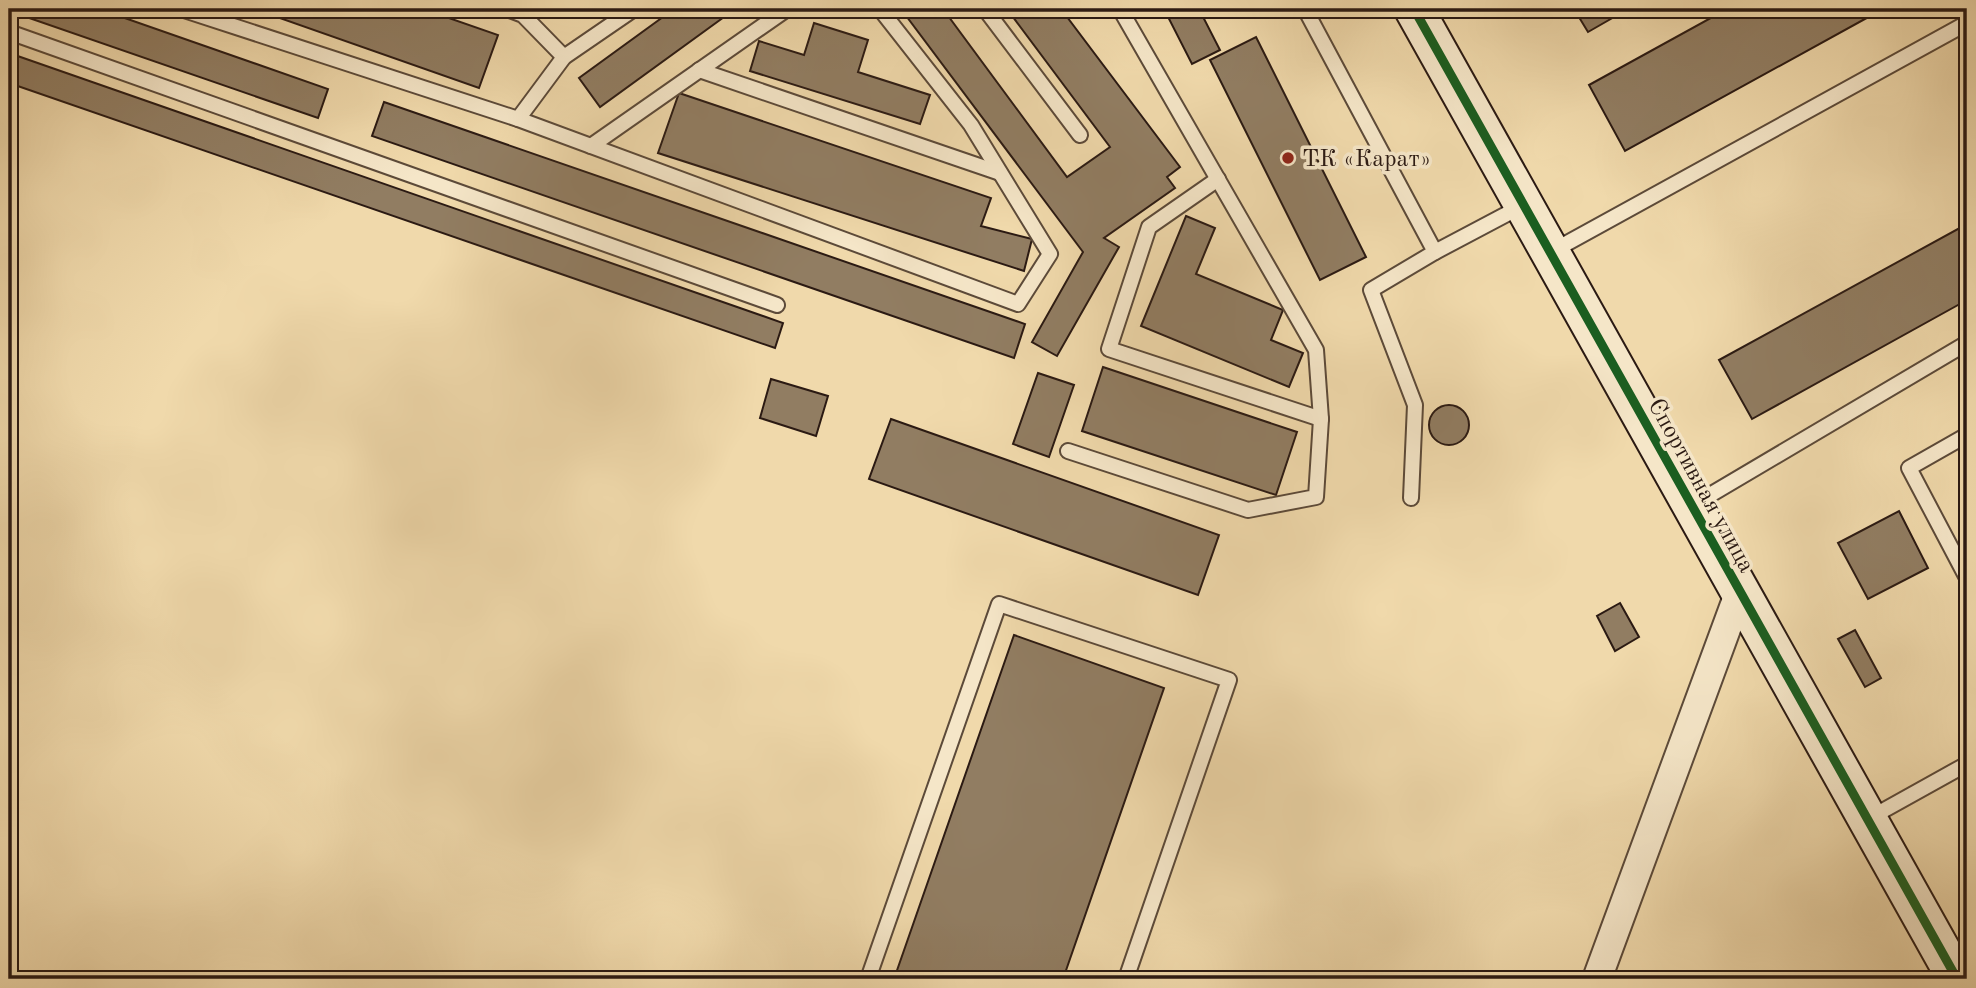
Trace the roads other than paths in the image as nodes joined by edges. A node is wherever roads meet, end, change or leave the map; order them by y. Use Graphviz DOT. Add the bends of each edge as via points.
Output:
graph roads {
  1 [pos="181,9"];
  2 [pos="507,9"];
  3 [pos="634,9"];
  4 [pos="787,9"];
  5 [pos="880,9"];
  6 [pos="985,9"];
  7 [pos="1120,9"];
  8 [pos="1305,9"];
  9 [pos="1414,9"];
  10 [pos="525,12"];
  11 [pos="1967,23"];
  12 [pos="9,32"];
  13 [pos="564,57"];
  14 [pos="699,70"];
  15 [pos="517,119"];
  16 [pos="1080,135"];
  17 [pos="591,146"];
  18 [pos="1000,173"];
  19 [pos="1218,179"];
  20 [pos="1523,205"];
  21 [pos="1435,252"];
  22 [pos="1550,252"];
  23 [pos="776,304"];
  24 [pos="1967,343"];
  25 [pos="1321,419"];
  26 [pos="1967,435"];
  27 [pos="1068,451"];
  28 [pos="1411,498"];
  29 [pos="1691,506"];
  30 [pos="1967,578"];
  31 [pos="1740,591"];
  32 [pos="1967,764"];
  33 [pos="1867,819"];
  34 [pos="868,979"];
  35 [pos="1126,979"];
  36 [pos="1597,979"];
  37 [pos="1957,979"];
  1 -- 15 [label="lane"];
  2 -- 10 [label="lane"];
  3 -- 13 [label="lane"];
  4 -- 14 [label="lane"];
  5 -- 18 [label="lane" via="971,125"];
  6 -- 16 [label="lane"];
  7 -- 19 [label="lane"];
  8 -- 21 [label="lane"];
  9 -- 20 [label="street, Спортивная улица"];
  10 -- 13 [label="lane"];
  11 -- 22 [label="lane"];
  12 -- 23 [label="lane"];
  13 -- 15 [label="lane"];
  14 -- 17 [label="lane"];
  14 -- 18 [label="lane"];
  15 -- 17 [label="lane"];
  17 -- 18 [label="lane" via="1018,304 1050,254"];
  19 -- 25 [label="lane" via="1315,350"];
  19 -- 25 [label="lane" via="1149,227 1109,349"];
  20 -- 21 [label="lane"];
  20 -- 22 [label="street, Спортивная улица"];
  21 -- 28 [label="lane" via="1371,290 1415,405"];
  22 -- 29 [label="street, Спортивная улица"];
  24 -- 29 [label="lane"];
  25 -- 27 [label="lane" via="1316,497 1248,510"];
  26 -- 30 [label="lane" via="1909,468"];
  29 -- 31 [label="street, Спортивная улица"];
  31 -- 33 [label="street, Спортивная улица"];
  31 -- 36 [label="street"];
  32 -- 33 [label="lane"];
  33 -- 37 [label="street, Спортивная улица"];
  34 -- 35 [label="lane" via="999,604 1229,680"];
}
